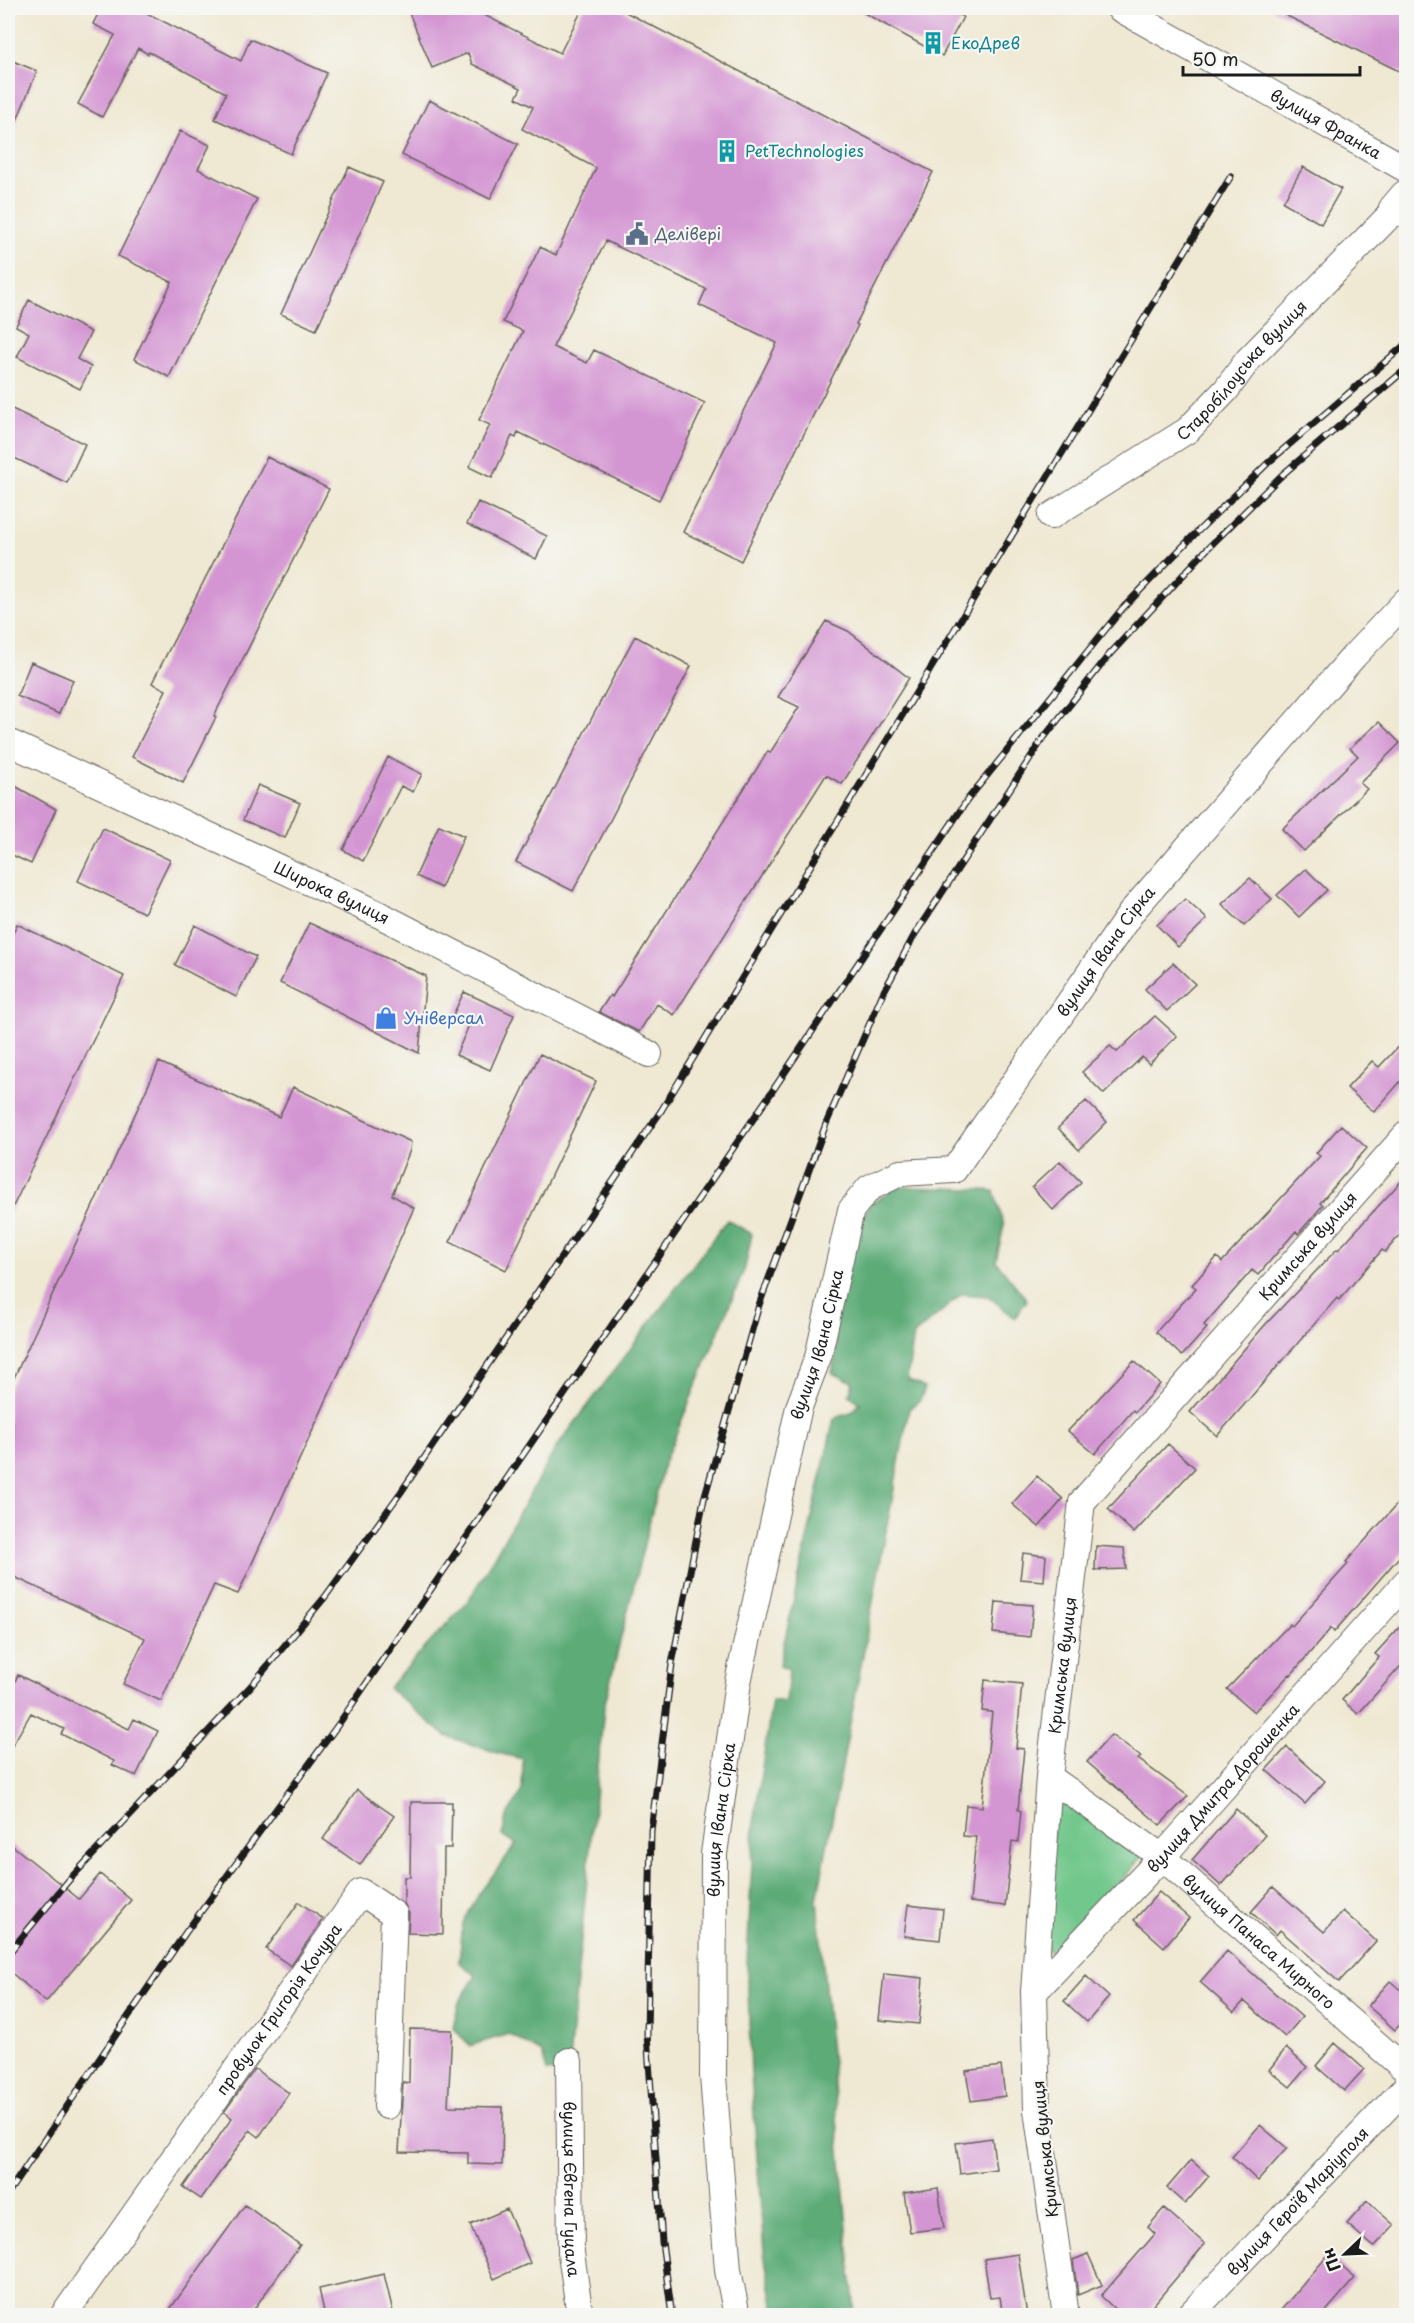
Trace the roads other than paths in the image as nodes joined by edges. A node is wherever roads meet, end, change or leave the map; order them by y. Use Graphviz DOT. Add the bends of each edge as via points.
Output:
graph roads {
  1 [pos="1119,8"];
  2 [pos="1407,169"];
  3 [pos="1401,204"];
  4 [pos="1051,516"];
  5 [pos="1407,601"];
  6 [pos="8,742"];
  7 [pos="649,1054"];
  8 [pos="1407,1134"];
  9 [pos="1407,1582"];
  10 [pos="1049,1777"];
  11 [pos="1162,1857"];
  12 [pos="1034,1992"];
  13 [pos="569,2061"];
  14 [pos="1407,2070"];
  15 [pos="1407,2087"];
  16 [pos="387,2106"];
  17 [pos="63,2316"];
  18 [pos="580,2316"];
  19 [pos="736,2316"];
  20 [pos="1066,2316"];
  21 [pos="1189,2316"];
  1 -- 2 [label="street, вулиця Франка"];
  3 -- 4 [label="street, Старобілоуська вулиця" via="1248,360 1188,430"];
  5 -- 19 [label="street, вулиця Івана Сірка" via="1354,656 1133,910 954,1170 900,1173 869,1188 851,1210 818,1357 800,1407 738,1682 714,1854 713,2076 728,2270"];
  6 -- 7 [label="street, Широка вулиця" via="376,913"];
  8 -- 10 [label="street, Кримська вулиця" via="1082,1502"];
  9 -- 11 [label="street, вулиця Дмитра Дорошенка"];
  10 -- 11 [label="street, вулиця Панаса Мирного"];
  10 -- 12 [label="street, Кримська вулиця"];
  11 -- 12 [label="street, вулиця Дмитра Дорошенка"];
  11 -- 14 [label="street, вулиця Панаса Мирного"];
  12 -- 20 [label="street, Кримська вулиця" via="1037,2110"];
  13 -- 18 [label="street, вулиця Євгена Гуцала" via="571,2253"];
  15 -- 21 [label="street, вулиця Героїв Маріуполя"];
  16 -- 17 [label="street, провулок Григорія Кочура" via="394,1914 361,1892"];
}
